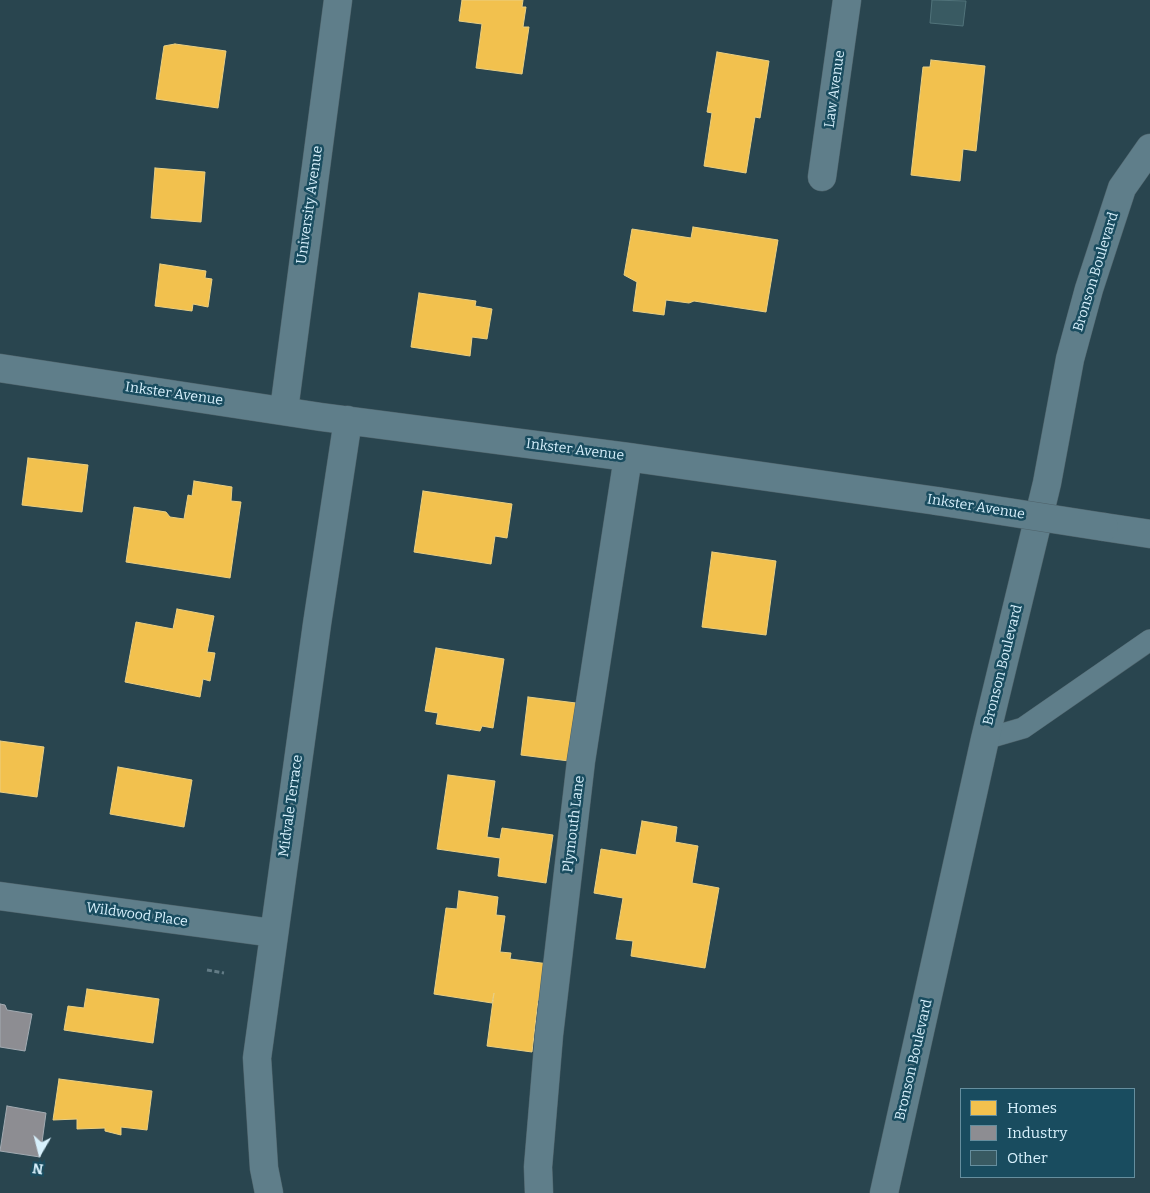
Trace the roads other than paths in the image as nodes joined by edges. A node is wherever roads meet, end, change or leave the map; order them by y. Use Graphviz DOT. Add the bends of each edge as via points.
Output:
graph roads {
  1 [pos="338,0"];
  2 [pos="847,0"];
  3 [pos="1150,148"];
  4 [pos="822,177"];
  5 [pos="0,368"];
  6 [pos="284,410"];
  7 [pos="348,420"];
  8 [pos="628,457"];
  9 [pos="1150,534"];
  10 [pos="1150,640"];
  11 [pos="985,739"];
  12 [pos="0,896"];
  13 [pos="274,933"];
  14 [pos="270,1193"];
  15 [pos="539,1193"];
  16 [pos="884,1193"];
  1 -- 6 [label="street, University Avenue"];
  2 -- 4 [label="street, Law Avenue"];
  3 -- 11 [label="street, Bronson Boulevard" via="1122,188 1089,289 1070,359 1047,483"];
  5 -- 6 [label="street, Inkster Avenue"];
  6 -- 7 [label="street, Inkster Avenue"];
  7 -- 8 [label="street, Inkster Avenue"];
  7 -- 13 [label="street, Midvale Terrace" via="316,624"];
  8 -- 9 [label="street, Inkster Avenue, bridge"];
  8 -- 15 [label="street, Plymouth Lane" via="578,790 548,1035"];
  10 -- 11 [label="lane" via="1023,728"];
  11 -- 16 [label="street, Bronson Boulevard"];
  12 -- 13 [label="street, Wildwood Place"];
  13 -- 14 [label="street, Midvale Terrace" via="257,1058 264,1168"];
}
